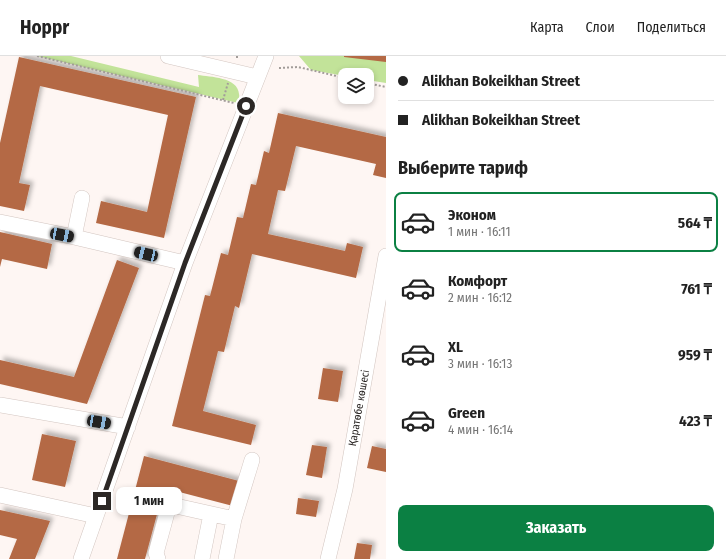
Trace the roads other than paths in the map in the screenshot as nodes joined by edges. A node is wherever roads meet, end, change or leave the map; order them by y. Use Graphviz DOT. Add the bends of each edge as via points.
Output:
graph roads {
  1 [pos="168,56"];
  2 [pos="266,56"];
  3 [pos="257,77"];
  4 [pos="82,198"];
  5 [pos="0,222"];
  6 [pos="74,237"];
  7 [pos="386,256"];
  8 [pos="185,263"];
  9 [pos="0,405"];
  10 [pos="128,427"];
  11 [pos="252,460"];
  12 [pos="0,495"];
  13 [pos="211,514"];
  14 [pos="96,516"];
  15 [pos="234,519"];
  16 [pos="81,559"];
  17 [pos="158,559"];
  18 [pos="202,559"];
  19 [pos="226,559"];
  20 [pos="328,559"];
  1 -- 3 [label="street"];
  2 -- 3 [label="street"];
  3 -- 8 [label="street"];
  4 -- 6 [label="street"];
  5 -- 6 [label="street"];
  6 -- 8 [label="street"];
  7 -- 20 [label="street, Қаратөбе көшесі" via="345,489"];
  8 -- 10 [label="street"];
  9 -- 10 [label="street"];
  10 -- 14 [label="street"];
  11 -- 15 [label="street"];
  12 -- 14 [label="street"];
  13 -- 15 [label="street"];
  13 -- 17 [label="street" via="176,506 168,509 156,554"];
  13 -- 18 [label="street"];
  14 -- 16 [label="street"];
  15 -- 19 [label="street"];
}
